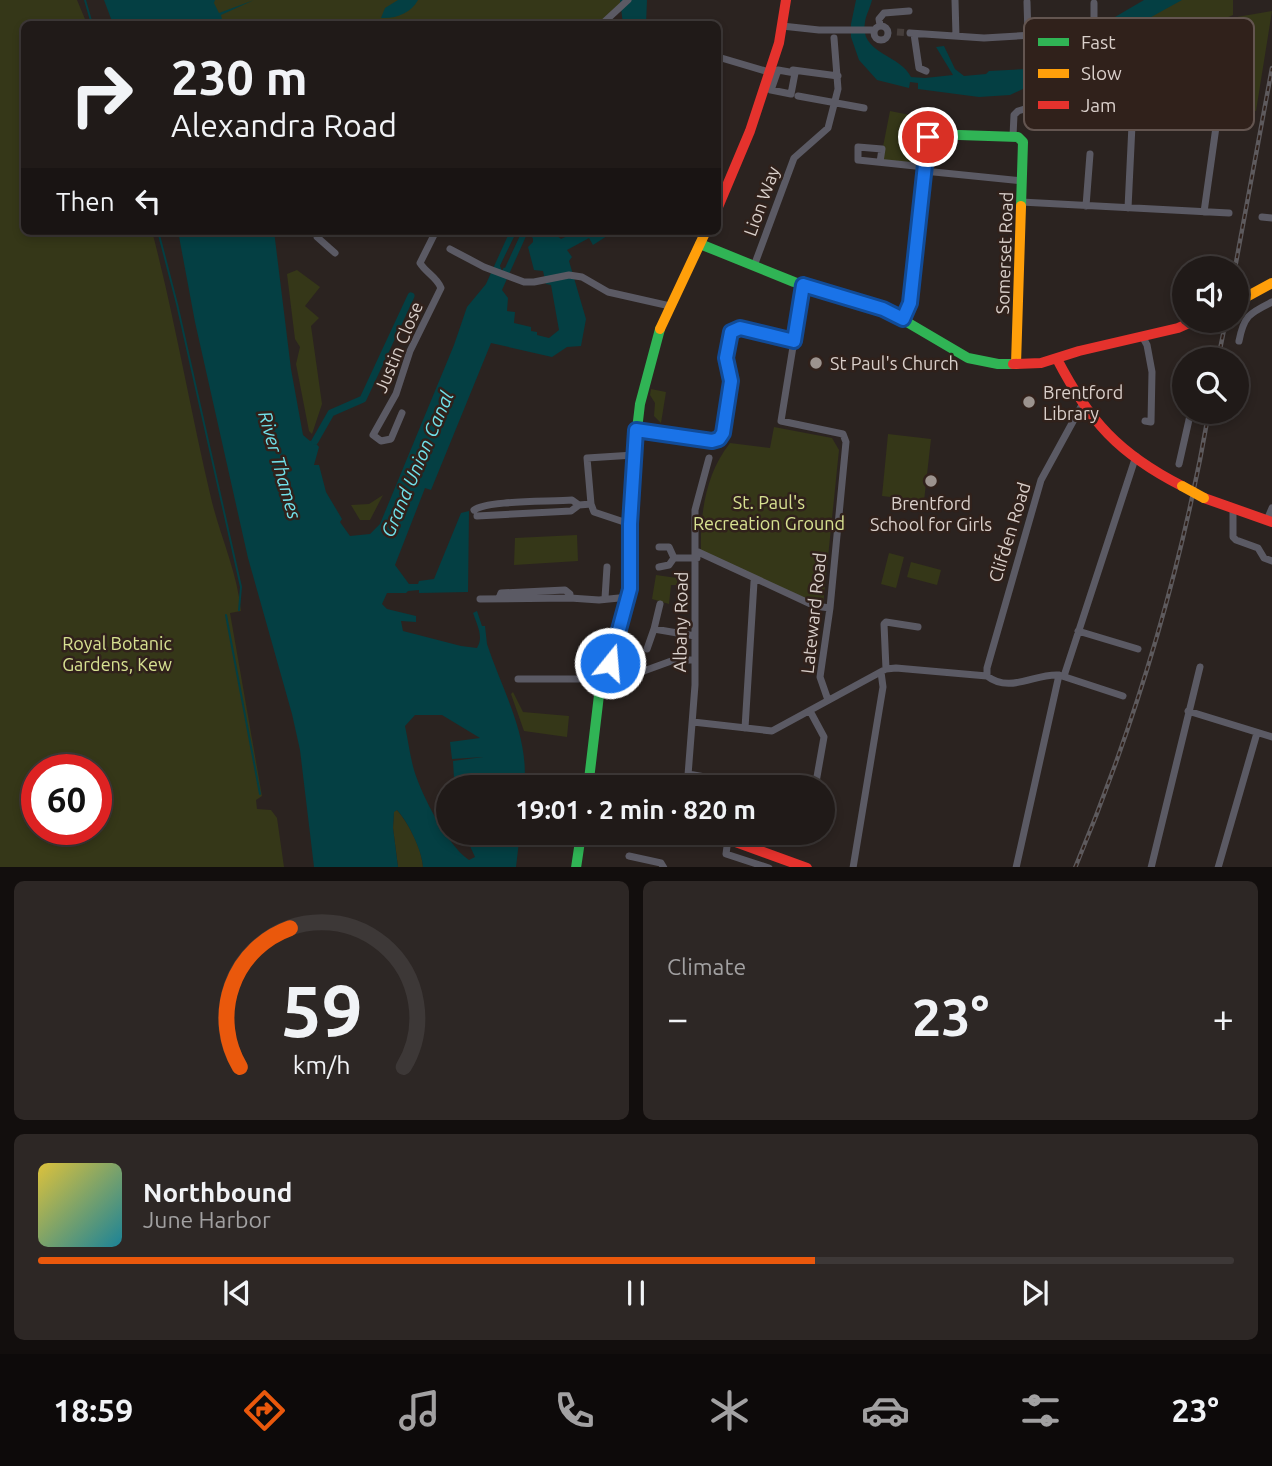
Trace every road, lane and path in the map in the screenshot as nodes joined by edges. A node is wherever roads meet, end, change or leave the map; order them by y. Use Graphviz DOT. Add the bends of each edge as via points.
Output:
graph roads {
  1 [pos="628,0"];
  2 [pos="786,0"];
  3 [pos="955,0"];
  4 [pos="1027,2"];
  5 [pos="1094,3"];
  6 [pos="909,11"];
  7 [pos="1027,18"];
  8 [pos="1094,18"];
  9 [pos="606,21"];
  10 [pos="782,26"];
  11 [pos="874,28"];
  12 [pos="956,36"];
  13 [pos="1024,36"];
  14 [pos="834,38"];
  15 [pos="721,59"];
  16 [pos="770,69"];
  17 [pos="926,71"];
  18 [pos="838,76"];
  19 [pos="798,96"];
  20 [pos="835,102"];
  21 [pos="864,108"];
  22 [pos="1024,109"];
  23 [pos="1132,130"];
  24 [pos="1216,130"];
  25 [pos="1013,136"];
  26 [pos="1090,154"];
  27 [pos="880,162"];
  28 [pos="924,169"];
  29 [pos="1022,181"];
  30 [pos="721,197"];
  31 [pos="1021,202"];
  32 [pos="1086,206"];
  33 [pos="1128,208"];
  34 [pos="1204,212"];
  35 [pos="1229,213"];
  36 [pos="1262,217"];
  37 [pos="1272,218"];
  38 [pos="317,235"];
  39 [pos="434,235"];
  40 [pos="704,235"];
  41 [pos="700,244"];
  42 [pos="450,249"];
  43 [pos="335,253"];
  44 [pos="754,266"];
  45 [pos="1272,283"];
  46 [pos="803,285"];
  47 [pos="1249,296"];
  48 [pos="1272,302"];
  49 [pos="670,306"];
  50 [pos="903,319"];
  51 [pos="1172,329"];
  52 [pos="1142,336"];
  53 [pos="794,341"];
  54 [pos="1240,341"];
  55 [pos="1057,359"];
  56 [pos="1016,364"];
  57 [pos="1082,405"];
  58 [pos="402,413"];
  59 [pos="1145,421"];
  60 [pos="1188,424"];
  61 [pos="636,430"];
  62 [pos="634,455"];
  63 [pos="1136,456"];
  64 [pos="709,458"];
  65 [pos="1179,464"];
  66 [pos="591,504"];
  67 [pos="1272,508"];
  68 [pos="1233,509"];
  69 [pos="476,513"];
  70 [pos="1270,521"];
  71 [pos="630,524"];
  72 [pos="659,547"];
  73 [pos="696,554"];
  74 [pos="674,558"];
  75 [pos="1272,561"];
  76 [pos="607,567"];
  77 [pos="659,567"];
  78 [pos="754,582"];
  79 [pos="629,597"];
  80 [pos="605,598"];
  81 [pos="480,599"];
  82 [pos="660,604"];
  83 [pos="830,608"];
  84 [pos="918,627"];
  85 [pos="654,629"];
  86 [pos="1078,631"];
  87 [pos="695,636"];
  88 [pos="647,649"];
  89 [pos="1138,649"];
  90 [pos="695,660"];
  91 [pos="610,663"];
  92 [pos="1200,667"];
  93 [pos="883,670"];
  94 [pos="1062,676"];
  95 [pos="987,677"];
  96 [pos="518,678"];
  97 [pos="604,679"];
  98 [pos="1123,696"];
  99 [pos="828,700"];
  100 [pos="1188,710"];
  101 [pos="810,711"];
  102 [pos="692,722"];
  103 [pos="745,727"];
  104 [pos="1256,733"];
  105 [pos="1272,737"];
  106 [pos="688,774"];
  107 [pos="588,775"];
  108 [pos="694,775"];
  109 [pos="817,775"];
  110 [pos="580,845"];
  111 [pos="727,845"];
  112 [pos="746,845"];
  113 [pos="629,856"];
  114 [pos="781,857"];
  115 [pos="576,867"];
  116 [pos="664,867"];
  117 [pos="771,867"];
  118 [pos="807,867"];
  119 [pos="853,867"];
  120 [pos="1016,867"];
  121 [pos="1151,867"];
  122 [pos="1218,867"];
  1 -- 9 [label="street"];
  2 -- 10 [label="main road"];
  3 -- 12 [label="street"];
  4 -- 7 [label="street"];
  5 -- 8 [label="street"];
  6 -- 11 [label="street" via="884,13"];
  10 -- 11 [label="street" via="847,31"];
  10 -- 16 [label="main road"];
  11 -- 11 [label="street" via="886,27 893,32 881,40 875,37"];
  12 -- 13 [label="street"];
  12 -- 17 [label="street" via="912,33 919,68"];
  14 -- 18 [label="street, Lion Way"];
  15 -- 16 [label="street"];
  16 -- 18 [label="street"];
  16 -- 30 [label="main road" via="748,137"];
  18 -- 20 [label="street, Lion Way"];
  19 -- 20 [label="street"];
  20 -- 21 [label="street"];
  20 -- 44 [label="street, Lion Way" via="828,128 794,158"];
  22 -- 25 [label="street" via="1014,115"];
  23 -- 33 [label="street"];
  24 -- 34 [label="street"];
  25 -- 28 [label="main road" via="930,134"];
  25 -- 29 [label="main road, Somerset Road" via="1023,142"];
  26 -- 32 [label="street"];
  27 -- 28 [label="street"];
  28 -- 29 [label="street"];
  28 -- 50 [label="main road" via="910,303"];
  29 -- 31 [label="main road, Somerset Road"];
  31 -- 32 [label="street"];
  31 -- 56 [label="main road, Somerset Road"];
  32 -- 33 [label="street"];
  33 -- 34 [label="street"];
  34 -- 35 [label="street"];
  36 -- 37 [label="street"];
  38 -- 43 [label="street"];
  39 -- 58 [label="street, Justin Close" via="420,263 441,288 410,351 396,394 373,435 381,441 391,439"];
  40 -- 41 [label="main road"];
  41 -- 44 [label="main road"];
  41 -- 49 [label="main road"];
  42 -- 49 [label="street" via="524,282 569,275 590,280 608,292"];
  44 -- 46 [label="main road"];
  45 -- 47 [label="main road"];
  46 -- 50 [label="main road"];
  46 -- 53 [label="street"];
  48 -- 54 [label="street" via="1248,316"];
  49 -- 61 [label="main road" via="653,347"];
  50 -- 56 [label="main road" via="968,358"];
  51 -- 52 [label="main road"];
  52 -- 55 [label="main road"];
  52 -- 59 [label="street" via="1152,372 1151,422"];
  53 -- 61 [label="street" via="733,330 726,354 731,381 721,436 712,441"];
  53 -- 83 [label="street, Lateward Road" via="782,422 845,437"];
  55 -- 56 [label="main road"];
  55 -- 57 [label="main road"];
  57 -- 63 [label="main road"];
  57 -- 95 [label="street, Clifden Road" via="1041,480"];
  60 -- 65 [label="street"];
  61 -- 62 [label="main road"];
  62 -- 66 [label="street" via="587,457"];
  62 -- 71 [label="main road"];
  63 -- 68 [label="main road, bridge" via="1182,486"];
  63 -- 86 [label="street"];
  64 -- 73 [label="street, Albany Road" via="695,510"];
  66 -- 69 [label="street" via="572,500 480,505"];
  66 -- 71 [label="street" via="594,512"];
  67 -- 70 [label="street"];
  68 -- 70 [label="main road"];
  68 -- 75 [label="street" via="1233,537 1258,548"];
  71 -- 79 [label="main road"];
  72 -- 74 [label="street" via="669,547"];
  73 -- 74 [label="street"];
  73 -- 83 [label="street" via="815,606"];
  73 -- 87 [label="street, Albany Road"];
  74 -- 77 [label="street"];
  76 -- 80 [label="street"];
  78 -- 103 [label="street"];
  79 -- 80 [label="street"];
  79 -- 91 [label="main road"];
  80 -- 81 [label="street" via="572,598 565,590 501,593 499,598"];
  82 -- 85 [label="street"];
  83 -- 99 [label="street, Lateward Road" via="820,677"];
  84 -- 93 [label="street" via="884,624"];
  85 -- 87 [label="street"];
  85 -- 88 [label="street"];
  86 -- 89 [label="street"];
  86 -- 94 [label="street"];
  87 -- 90 [label="street, Albany Road"];
  90 -- 91 [label="street" via="674,660 640,672"];
  90 -- 102 [label="street, Albany Road"];
  91 -- 97 [label="main road"];
  92 -- 100 [label="street"];
  93 -- 95 [label="street"];
  93 -- 99 [label="street"];
  93 -- 119 [label="street"];
  94 -- 95 [label="street" via="1049,674 1019,684"];
  94 -- 98 [label="street"];
  94 -- 120 [label="street"];
  96 -- 97 [label="street"];
  97 -- 107 [label="main road"];
  99 -- 101 [label="street"];
  100 -- 104 [label="street"];
  100 -- 121 [label="street"];
  101 -- 103 [label="street" via="772,731"];
  101 -- 109 [label="street" via="824,737"];
  102 -- 103 [label="street"];
  102 -- 106 [label="street, Albany Road"];
  104 -- 105 [label="street"];
  104 -- 122 [label="street"];
  106 -- 108 [label="street"];
  110 -- 115 [label="main road"];
  111 -- 117 [label="street" via="726,854"];
  112 -- 114 [label="main road"];
  113 -- 116 [label="street"];
  114 -- 117 [label="street"];
  114 -- 118 [label="main road"];
}
